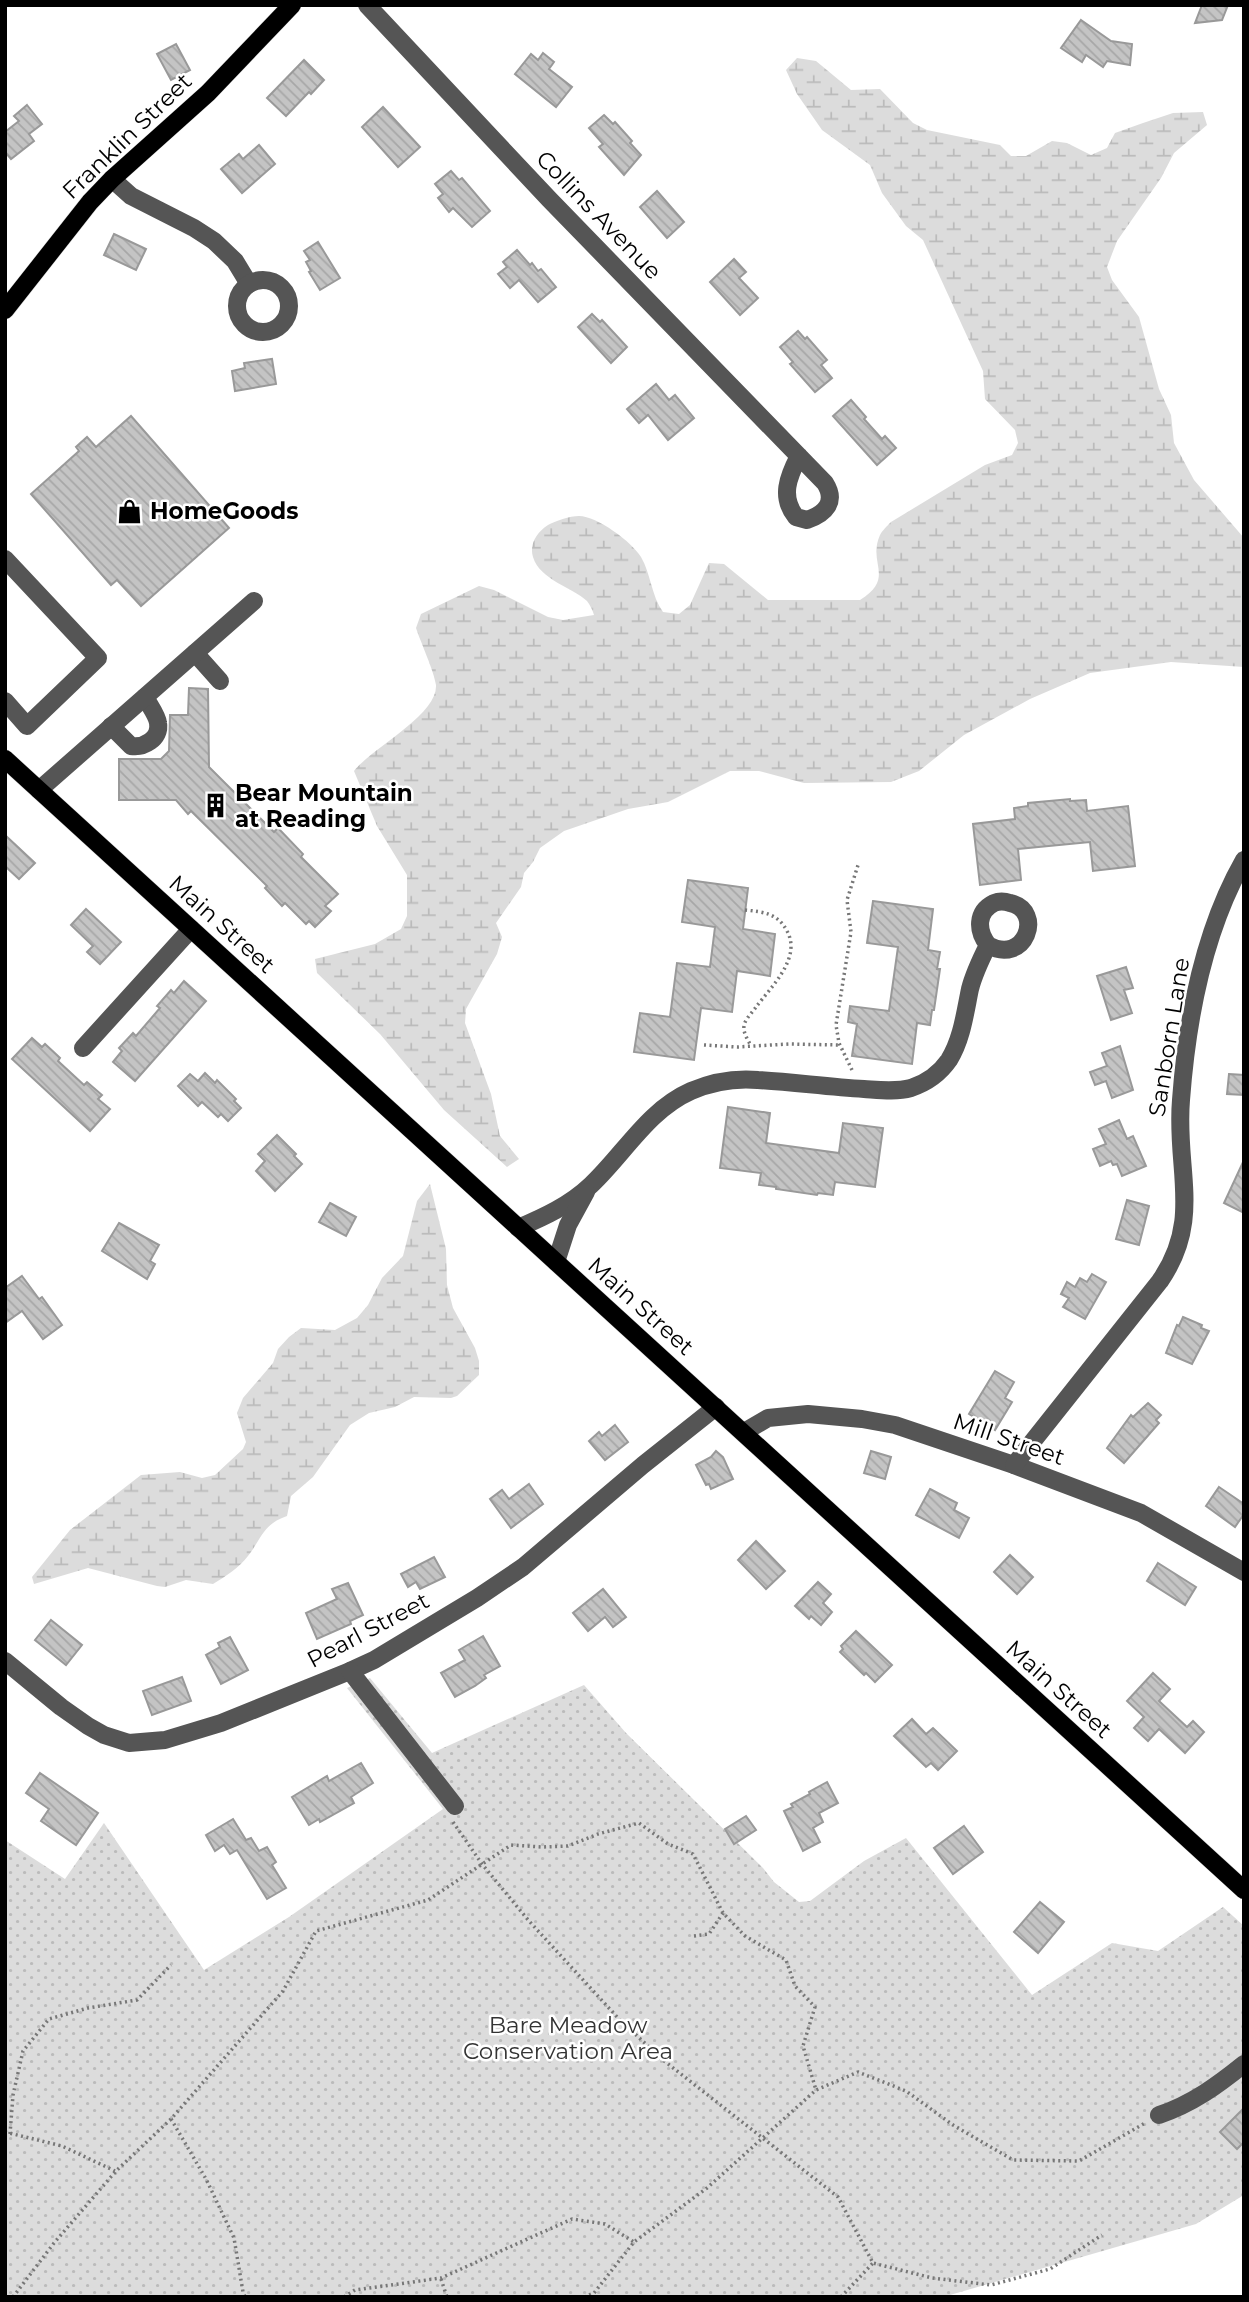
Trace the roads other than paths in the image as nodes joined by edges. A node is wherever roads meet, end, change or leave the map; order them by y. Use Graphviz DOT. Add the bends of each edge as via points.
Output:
graph roads {
  1 [pos="292,5"];
  2 [pos="367,5"];
  3 [pos="112,179"];
  4 [pos="249,284"];
  5 [pos="5,310"];
  6 [pos="799,456"];
  7 [pos="5,559"];
  8 [pos="254,601"];
  9 [pos="195,653"];
  10 [pos="220,681"];
  11 [pos="145,697"];
  12 [pos="5,701"];
  13 [pos="111,726"];
  14 [pos="6,761"];
  15 [pos="39,790"];
  16 [pos="1244,860"];
  17 [pos="191,929"];
  18 [pos="988,945"];
  19 [pos="83,1048"];
  20 [pos="590,1186"];
  21 [pos="518,1228"];
  22 [pos="556,1262"];
  23 [pos="716,1406"];
  24 [pos="744,1432"];
  25 [pos="1014,1465"];
  26 [pos="1244,1572"];
  27 [pos="5,1661"];
  28 [pos="350,1671"];
  29 [pos="453,1813"];
  30 [pos="1244,1890"];
  31 [pos="1244,2064"];
  32 [pos="1159,2115"];
  1 -- 3 [label="main road, Franklin Street" via="208,93"];
  2 -- 6 [label="street, Collins Avenue"];
  3 -- 4 [label="street" via="131,196 215,241"];
  3 -- 5 [label="main road, Franklin Street"];
  7 -- 12 [label="street" via="98,658 27,726"];
  8 -- 9 [label="street"];
  9 -- 10 [label="street"];
  9 -- 11 [label="street"];
  11 -- 13 [label="street"];
  11 -- 13 [label="street" via="158,724 153,739 131,746"];
  13 -- 15 [label="street"];
  14 -- 15 [label="main road, Main Street"];
  15 -- 17 [label="main road, Main Street"];
  16 -- 25 [label="street, Sanborn Lane" via="1217,918 1191,1024 1179,1132 1186,1208 1175,1257"];
  17 -- 19 [label="street"];
  17 -- 21 [label="main road, Main Street"];
  18 -- 20 [label="street" via="951,1057 927,1081 895,1091 757,1080 697,1088 662,1109"];
  20 -- 21 [label="street" via="553,1212"];
  20 -- 22 [label="street" via="568,1225"];
  21 -- 22 [label="main road, Main Street"];
  22 -- 23 [label="main road, Main Street"];
  23 -- 24 [label="main road, Main Street"];
  23 -- 28 [label="street, Pearl Street" via="523,1567"];
  24 -- 25 [label="street, Mill Street" via="777,1416 824,1414 895,1425"];
  24 -- 30 [label="main road, Main Street"];
  25 -- 26 [label="street, Mill Street" via="1141,1513"];
  27 -- 28 [label="street, Pearl Street" via="88,1726 135,1743 209,1727"];
  28 -- 29 [label="street"];
  31 -- 32 [label="street" via="1190,2102"];
}
